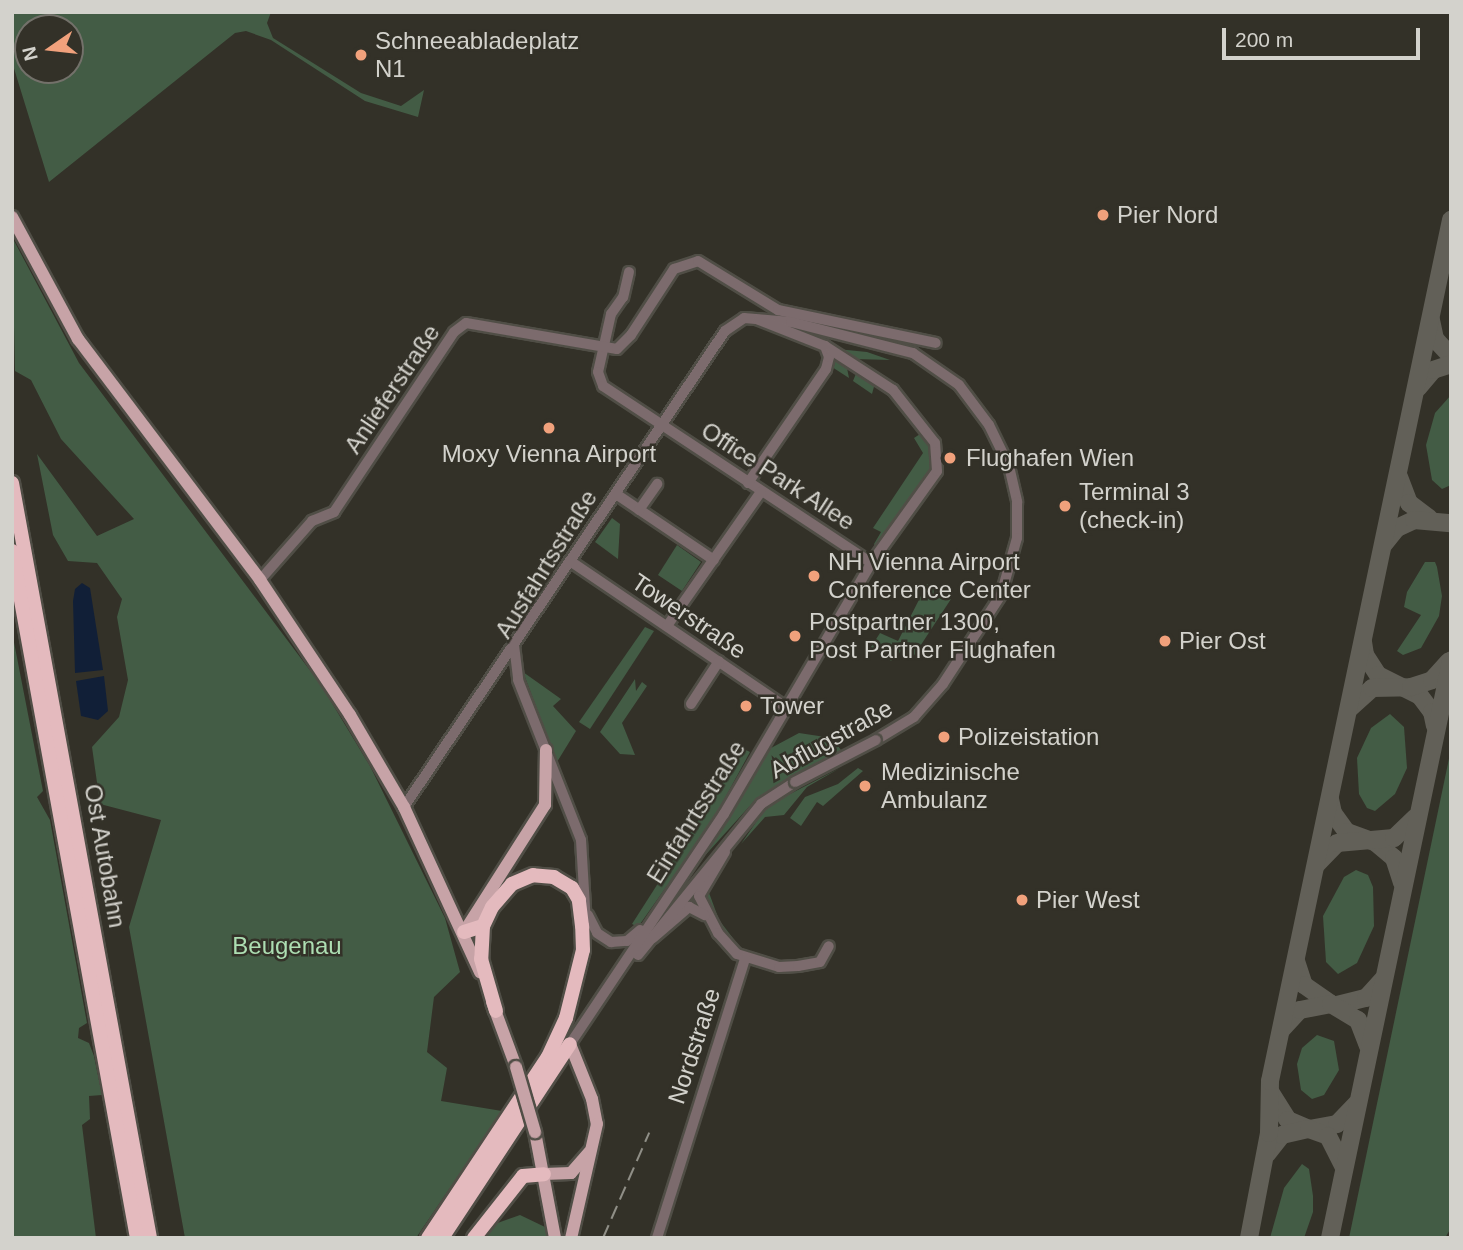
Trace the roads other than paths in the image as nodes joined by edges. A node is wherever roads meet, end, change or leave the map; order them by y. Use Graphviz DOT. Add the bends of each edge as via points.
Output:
graph roads {
  1 [pos="12,217"];
  2 [pos="629,272"];
  3 [pos="753,317"];
  4 [pos="936,343"];
  5 [pos="825,346"];
  6 [pos="603,348"];
  7 [pos="661,424"];
  8 [pos="12,483"];
  9 [pos="748,483"];
  10 [pos="657,484"];
  11 [pos="761,492"];
  12 [pos="615,494"];
  13 [pos="639,510"];
  14 [pos="12,551"];
  15 [pos="715,560"];
  16 [pos="570,561"];
  17 [pos="871,563"];
  18 [pos="260,580"];
  19 [pos="667,626"];
  20 [pos="514,644"];
  21 [pos="719,661"];
  22 [pos="492,677"];
  23 [pos="518,681"];
  24 [pos="691,704"];
  25 [pos="784,706"];
  26 [pos="546,750"];
  27 [pos="64,791"];
  28 [pos="404,807"];
  29 [pos="69,819"];
  30 [pos="727,846"];
  31 [pos="480,906"];
  32 [pos="662,906"];
  33 [pos="454,910"];
  34 [pos="587,914"];
  35 [pos="709,919"];
  36 [pos="483,926"];
  37 [pos="464,932"];
  38 [pos="650,940"];
  39 [pos="828,946"];
  40 [pos="583,950"];
  41 [pos="745,959"];
  42 [pos="625,967"];
  43 [pos="496,1011"];
  44 [pos="570,1044"];
  45 [pos="596,1137"];
  46 [pos="544,1174"];
  47 [pos="137,1238"];
  48 [pos="153,1238"];
  49 [pos="428,1238"];
  50 [pos="442,1238"];
  51 [pos="474,1238"];
  52 [pos="555,1238"];
  53 [pos="571,1238"];
  54 [pos="657,1238"];
  1 -- 18 [label="main road" via="78,338"];
  2 -- 6 [label="street, Office Park Allee"];
  3 -- 5 [label="street, Einfahrtsstraße"];
  3 -- 7 [label="street, Ausfahrtsstraße" via="736,321 725,331"];
  3 -- 30 [label="street, Abflugstraße, bridge" via="889,344 933,364 959,385 981,414 1012,478 1017,538 1001,595 943,684 914,717 761,804"];
  4 -- 6 [label="street" via="778,310 698,261 680,264 620,348"];
  5 -- 9 [label="street" via="829,357 825,369"];
  5 -- 17 [label="street, Einfahrtsstraße" via="893,390 935,443 937,471"];
  6 -- 7 [label="street, Office Park Allee" via="597,377 603,387"];
  6 -- 18 [label="street, Anlieferstraße" via="466,323 454,332 334,512 312,521"];
  7 -- 9 [label="street, Office Park Allee"];
  7 -- 12 [label="street, Ausfahrtsstraße"];
  8 -- 27 [label="highway, Ost Autobahn"];
  9 -- 11 [label="street, Office Park Allee"];
  10 -- 13 [label="street"];
  11 -- 15 [label="street"];
  11 -- 17 [label="street, Office Park Allee"];
  12 -- 13 [label="street"];
  12 -- 16 [label="street, Ausfahrtsstraße"];
  13 -- 15 [label="street"];
  14 -- 27 [label="highway, Ost Autobahn"];
  15 -- 19 [label="street"];
  16 -- 19 [label="street, Towerstraße"];
  16 -- 20 [label="street, Ausfahrtsstraße"];
  17 -- 25 [label="street, Einfahrtsstraße"];
  18 -- 28 [label="main road" via="350,715"];
  19 -- 21 [label="street, Towerstraße"];
  20 -- 22 [label="street"];
  20 -- 23 [label="street, Ausfahrtsstraße"];
  21 -- 24 [label="street"];
  21 -- 25 [label="street, Towerstraße"];
  22 -- 23 [label="street" via="504,673"];
  22 -- 28 [label="street"];
  23 -- 26 [label="street, Ausfahrtsstraße"];
  25 -- 32 [label="street, Einfahrtsstraße" via="724,814"];
  26 -- 31 [label="main road" via="545,805"];
  26 -- 34 [label="street, Ausfahrtsstraße" via="582,840"];
  27 -- 29 [label="highway, Ost Autobahn"];
  28 -- 33 [label="main road"];
  29 -- 47 [label="highway, Ost Autobahn"];
  29 -- 48 [label="highway, Ost Autobahn"];
  30 -- 35 [label="street" via="719,866 699,891"];
  30 -- 38 [label="street, Abflugstraße"];
  31 -- 33 [label="main road" via="465,913"];
  31 -- 37 [label="main road"];
  32 -- 34 [label="street" via="635,937 619,943 602,939"];
  32 -- 42 [label="street, Einfahrtsstraße"];
  33 -- 37 [label="main road"];
  34 -- 40 [label="street, Ausfahrtsstraße"];
  35 -- 38 [label="street" via="689,907"];
  35 -- 41 [label="street" via="728,946"];
  36 -- 37 [label="highway"];
  36 -- 40 [label="highway" via="492,906 512,884 533,875 554,877 572,888 579,900"];
  36 -- 43 [label="highway" via="481,959"];
  37 -- 43 [label="main road"];
  38 -- 42 [label="street, Abflugstraße"];
  39 -- 41 [label="street" via="820,962 798,966"];
  40 -- 49 [label="highway" via="573,995 548,1057"];
  41 -- 54 [label="street, Nordstraße"];
  42 -- 44 [label="street, Einfahrtsstraße"];
  43 -- 46 [label="main road, bridge"];
  44 -- 45 [label="main road" via="592,1099"];
  44 -- 50 [label="highway"];
  45 -- 46 [label="main road" via="586,1158 571,1173"];
  45 -- 53 [label="main road"];
  46 -- 51 [label="highway" via="523,1176"];
  46 -- 52 [label="main road"];
}
